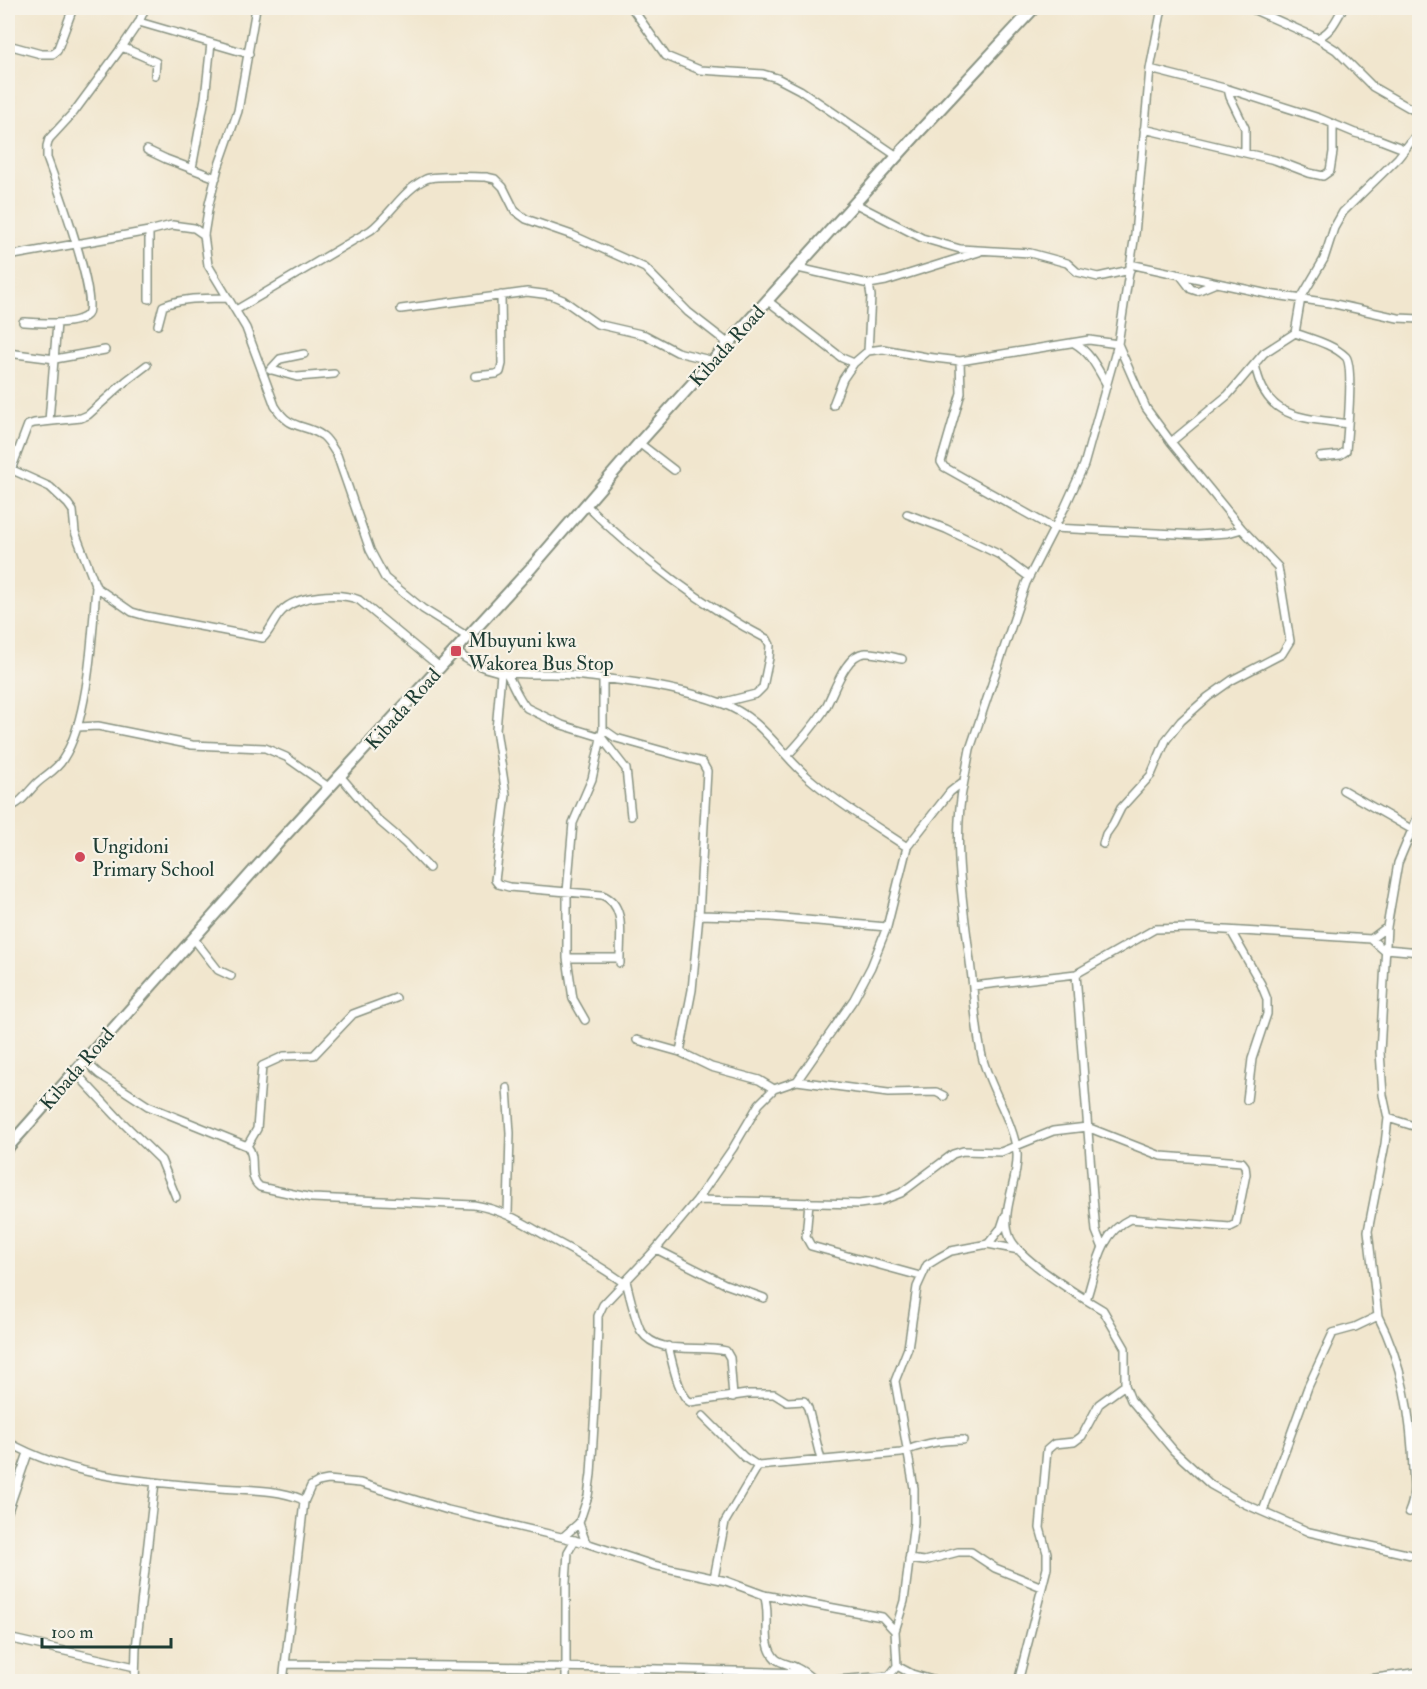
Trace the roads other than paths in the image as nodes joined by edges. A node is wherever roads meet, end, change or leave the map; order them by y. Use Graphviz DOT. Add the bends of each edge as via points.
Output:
graph roads {
  1 [pos="73,8"];
  2 [pos="145,8"];
  3 [pos="256,8"];
  4 [pos="632,8"];
  5 [pos="1034,8"];
  6 [pos="1162,8"];
  7 [pos="1250,8"];
  8 [pos="1343,8"];
  9 [pos="139,22"];
  10 [pos="1317,38"];
  11 [pos="211,43"];
  12 [pos="8,45"];
  13 [pos="122,47"];
  14 [pos="249,54"];
  15 [pos="1150,69"];
  16 [pos="155,75"];
  17 [pos="1228,89"];
  18 [pos="1419,114"];
  19 [pos="1333,125"];
  20 [pos="1144,129"];
  21 [pos="1419,130"];
  22 [pos="1404,149"];
  23 [pos="147,150"];
  24 [pos="1245,152"];
  25 [pos="897,156"];
  26 [pos="192,168"];
  27 [pos="216,178"];
  28 [pos="856,204"];
  29 [pos="149,231"];
  30 [pos="204,235"];
  31 [pos="76,243"];
  32 [pos="981,251"];
  33 [pos="8,256"];
  34 [pos="1130,267"];
  35 [pos="798,268"];
  36 [pos="869,284"];
  37 [pos="501,295"];
  38 [pos="228,298"];
  39 [pos="1301,298"];
  40 [pos="149,299"];
  41 [pos="768,301"];
  42 [pos="401,309"];
  43 [pos="236,310"];
  44 [pos="1419,319"];
  45 [pos="23,322"];
  46 [pos="57,323"];
  47 [pos="158,325"];
  48 [pos="1295,333"];
  49 [pos="1074,343"];
  50 [pos="729,344"];
  51 [pos="1118,344"];
  52 [pos="105,350"];
  53 [pos="868,351"];
  54 [pos="8,353"];
  55 [pos="304,354"];
  56 [pos="55,359"];
  57 [pos="714,361"];
  58 [pos="960,361"];
  59 [pos="854,363"];
  60 [pos="1255,364"];
  61 [pos="147,365"];
  62 [pos="272,370"];
  63 [pos="263,374"];
  64 [pos="334,375"];
  65 [pos="475,376"];
  66 [pos="1107,385"];
  67 [pos="832,405"];
  68 [pos="49,421"];
  69 [pos="1348,424"];
  70 [pos="1171,442"];
  71 [pos="639,443"];
  72 [pos="1320,457"];
  73 [pos="9,469"];
  74 [pos="674,470"];
  75 [pos="586,506"];
  76 [pos="907,514"];
  77 [pos="1053,528"];
  78 [pos="1242,529"];
  79 [pos="1029,577"];
  80 [pos="96,588"];
  81 [pos="468,637"];
  82 [pos="456,651"];
  83 [pos="902,659"];
  84 [pos="441,668"];
  85 [pos="504,674"];
  86 [pos="603,678"];
  87 [pos="720,703"];
  88 [pos="78,727"];
  89 [pos="602,733"];
  90 [pos="787,756"];
  91 [pos="341,777"];
  92 [pos="964,781"];
  93 [pos="330,788"];
  94 [pos="1343,790"];
  95 [pos="8,807"];
  96 [pos="1419,811"];
  97 [pos="631,816"];
  98 [pos="1411,829"];
  99 [pos="1103,844"];
  100 [pos="907,847"];
  101 [pos="429,868"];
  102 [pos="567,892"];
  103 [pos="699,915"];
  104 [pos="887,927"];
  105 [pos="1387,927"];
  106 [pos="1231,931"];
  107 [pos="194,939"];
  108 [pos="1371,939"];
  109 [pos="1386,950"];
  110 [pos="1419,952"];
  111 [pos="567,958"];
  112 [pos="1076,974"];
  113 [pos="231,976"];
  114 [pos="973,986"];
  115 [pos="396,998"];
  116 [pos="585,1020"];
  117 [pos="637,1040"];
  118 [pos="680,1052"];
  119 [pos="85,1061"];
  120 [pos="75,1072"];
  121 [pos="797,1082"];
  122 [pos="507,1088"];
  123 [pos="774,1089"];
  124 [pos="944,1096"];
  125 [pos="1247,1100"];
  126 [pos="1389,1118"];
  127 [pos="1087,1126"];
  128 [pos="1419,1128"];
  129 [pos="1015,1145"];
  130 [pos="247,1146"];
  131 [pos="8,1147"];
  132 [pos="176,1197"];
  133 [pos="697,1200"];
  134 [pos="809,1202"];
  135 [pos="508,1214"];
  136 [pos="1006,1215"];
  137 [pos="988,1244"];
  138 [pos="1102,1246"];
  139 [pos="656,1250"];
  140 [pos="1019,1250"];
  141 [pos="920,1276"];
  142 [pos="625,1282"];
  143 [pos="764,1298"];
  144 [pos="1086,1300"];
  145 [pos="1378,1316"];
  146 [pos="668,1346"];
  147 [pos="1125,1385"];
  148 [pos="733,1397"];
  149 [pos="703,1416"];
  150 [pos="963,1440"];
  151 [pos="8,1442"];
  152 [pos="908,1449"];
  153 [pos="28,1453"];
  154 [pos="820,1460"];
  155 [pos="758,1466"];
  156 [pos="155,1482"];
  157 [pos="304,1502"];
  158 [pos="8,1510"];
  159 [pos="1263,1511"];
  160 [pos="1409,1512"];
  161 [pos="579,1523"];
  162 [pos="563,1537"];
  163 [pos="575,1540"];
  164 [pos="586,1543"];
  165 [pos="1419,1557"];
  166 [pos="909,1559"];
  167 [pos="714,1578"];
  168 [pos="1042,1587"];
  169 [pos="764,1595"];
  170 [pos="895,1631"];
  171 [pos="8,1638"];
  172 [pos="285,1664"];
  173 [pos="897,1666"];
  174 [pos="135,1667"];
  175 [pos="566,1668"];
  176 [pos="1419,1672"];
  177 [pos="806,1673"];
  178 [pos="135,1682"];
  179 [pos="283,1682"];
  180 [pos="566,1682"];
  181 [pos="816,1682"];
  182 [pos="831,1682"];
  183 [pos="939,1682"];
  184 [pos="1018,1682"];
  185 [pos="1346,1682"];
  1 -- 12 [label="street" via="53,54"];
  2 -- 9 [label="street"];
  3 -- 14 [label="street"];
  4 -- 25 [label="street" via="666,56 700,70 777,78"];
  5 -- 25 [label="main road, Kibada Road"];
  6 -- 15 [label="street"];
  7 -- 10 [label="street"];
  8 -- 10 [label="street" via="1331,29"];
  9 -- 11 [label="street"];
  9 -- 13 [label="street"];
  10 -- 18 [label="street" via="1336,50 1373,87"];
  11 -- 14 [label="street"];
  11 -- 26 [label="street"];
  13 -- 16 [label="street" via="156,62"];
  13 -- 31 [label="street" via="46,146"];
  14 -- 27 [label="street" via="238,111"];
  15 -- 17 [label="street"];
  15 -- 20 [label="street"];
  17 -- 19 [label="street"];
  17 -- 24 [label="street" via="1245,128"];
  19 -- 22 [label="street"];
  19 -- 24 [label="street" via="1334,152 1330,171 1323,176"];
  20 -- 24 [label="street"];
  20 -- 34 [label="street"];
  21 -- 22 [label="street"];
  22 -- 39 [label="street" via="1343,212 1324,259"];
  23 -- 26 [label="street"];
  25 -- 28 [label="main road, Kibada Road"];
  26 -- 27 [label="street"];
  27 -- 30 [label="street"];
  28 -- 32 [label="street" via="922,238"];
  28 -- 35 [label="main road, Kibada Road"];
  29 -- 30 [label="street" via="172,225 194,228"];
  29 -- 31 [label="street"];
  29 -- 40 [label="street"];
  30 -- 38 [label="street" via="208,265"];
  31 -- 33 [label="street"];
  31 -- 46 [label="street" via="89,311 85,317"];
  32 -- 34 [label="street" via="1030,253 1098,277"];
  32 -- 36 [label="street"];
  34 -- 39 [label="street"];
  34 -- 51 [label="street"];
  35 -- 36 [label="street"];
  35 -- 41 [label="main road, Kibada Road"];
  36 -- 53 [label="street"];
  37 -- 42 [label="street"];
  37 -- 57 [label="street" via="551,295 597,324 645,335 677,352"];
  37 -- 65 [label="street" via="500,372"];
  38 -- 43 [label="street"];
  38 -- 47 [label="street" via="185,299 168,304 163,306"];
  39 -- 44 [label="street"];
  39 -- 48 [label="street"];
  41 -- 50 [label="main road, Kibada Road"];
  41 -- 59 [label="street"];
  43 -- 50 [label="street" via="371,230 406,193 428,178 486,177 503,187 515,211 526,219 645,268 688,312"];
  43 -- 63 [label="street"];
  45 -- 46 [label="street"];
  46 -- 56 [label="street"];
  48 -- 60 [label="street" via="1264,353"];
  48 -- 69 [label="street" via="1329,346 1349,363"];
  49 -- 51 [label="street" via="1089,340"];
  49 -- 58 [label="street"];
  49 -- 66 [label="street" via="1090,355"];
  50 -- 57 [label="main road, Kibada Road"];
  51 -- 66 [label="street"];
  51 -- 70 [label="street" via="1146,408"];
  52 -- 56 [label="street"];
  53 -- 58 [label="street" via="883,349"];
  53 -- 59 [label="street"];
  54 -- 56 [label="street"];
  55 -- 62 [label="street" via="280,359"];
  56 -- 68 [label="street"];
  57 -- 71 [label="main road, Kibada Road"];
  58 -- 77 [label="street" via="962,393 941,462"];
  59 -- 67 [label="street"];
  60 -- 69 [label="street" via="1260,384 1278,408"];
  60 -- 70 [label="street" via="1228,395"];
  61 -- 68 [label="street" via="88,415"];
  62 -- 63 [label="street"];
  62 -- 64 [label="street" via="297,377"];
  63 -- 81 [label="street" via="282,418 322,435 337,455 370,550 386,578 423,609"];
  66 -- 77 [label="street" via="1084,465"];
  68 -- 73 [label="street" via="28,425"];
  69 -- 72 [label="street" via="1347,451"];
  70 -- 78 [label="street"];
  71 -- 74 [label="street"];
  71 -- 75 [label="main road, Kibada Road"];
  73 -- 80 [label="street" via="50,487 71,507 75,532"];
  75 -- 81 [label="main road, Kibada Road"];
  75 -- 87 [label="street" via="631,548 734,622 767,639 769,658 763,687 756,694"];
  76 -- 79 [label="street" via="998,555"];
  77 -- 78 [label="street" via="1197,535"];
  77 -- 79 [label="street"];
  78 -- 99 [label="street" via="1278,567 1288,646 1282,654 1208,697 1181,722 1166,740 1151,775 1121,808"];
  79 -- 92 [label="street" via="970,749"];
  80 -- 84 [label="street" via="140,615 258,639 269,632 279,613 298,600 349,596 359,600"];
  80 -- 88 [label="street"];
  81 -- 82 [label="main road, Kibada Road"];
  82 -- 84 [label="main road, Kibada Road"];
  82 -- 85 [label="street" via="477,666"];
  83 -- 90 [label="street" via="863,652 853,659 844,668 809,732"];
  84 -- 91 [label="main road, Kibada Road"];
  85 -- 86 [label="street"];
  85 -- 89 [label="street" via="516,688 522,705 562,725"];
  85 -- 102 [label="street" via="496,730 506,795 495,880 509,887"];
  86 -- 87 [label="street"];
  86 -- 89 [label="street"];
  87 -- 90 [label="street" via="750,718"];
  88 -- 93 [label="street" via="98,726 192,745 265,748 286,757"];
  88 -- 95 [label="street" via="62,762 18,803"];
  89 -- 97 [label="street" via="626,769"];
  89 -- 102 [label="street" via="592,779 573,823"];
  89 -- 103 [label="street" via="702,762 707,771"];
  90 -- 100 [label="street" via="833,798"];
  91 -- 93 [label="main road, Kibada Road"];
  91 -- 101 [label="street" via="378,820"];
  92 -- 100 [label="street" via="950,792"];
  92 -- 114 [label="street" via="959,804 960,862"];
  93 -- 107 [label="main road, Kibada Road"];
  94 -- 98 [label="street"];
  96 -- 98 [label="street"];
  98 -- 105 [label="street" via="1398,863"];
  100 -- 104 [label="street"];
  102 -- 111 [label="street"];
  102 -- 111 [label="street" via="602,896 617,905 620,961"];
  103 -- 104 [label="street"];
  103 -- 118 [label="street" via="692,990"];
  104 -- 121 [label="street" via="863,984"];
  105 -- 108 [label="street"];
  105 -- 109 [label="street"];
  106 -- 108 [label="street"];
  106 -- 112 [label="street" via="1155,929"];
  106 -- 125 [label="street" via="1267,999 1267,1014 1252,1059"];
  107 -- 113 [label="street" via="218,970"];
  107 -- 119 [label="main road, Kibada Road"];
  108 -- 109 [label="street"];
  109 -- 110 [label="street"];
  109 -- 126 [label="street" via="1380,1052"];
  111 -- 116 [label="street" via="573,999"];
  112 -- 114 [label="street"];
  112 -- 127 [label="street"];
  114 -- 129 [label="street" via="983,1060"];
  115 -- 130 [label="street" via="353,1014 314,1054 284,1056 262,1066 257,1129"];
  117 -- 118 [label="street"];
  118 -- 123 [label="street"];
  119 -- 120 [label="main road, Kibada Road"];
  119 -- 130 [label="street" via="148,1106"];
  120 -- 131 [label="main road, Kibada Road"];
  120 -- 132 [label="street" via="161,1160"];
  121 -- 123 [label="street"];
  121 -- 124 [label="street" via="888,1093 936,1092"];
  122 -- 135 [label="street"];
  123 -- 133 [label="street" via="759,1104"];
  126 -- 128 [label="street"];
  126 -- 145 [label="street" via="1368,1231"];
  127 -- 129 [label="street" via="1053,1131"];
  127 -- 138 [label="street" via="1095,1220"];
  127 -- 138 [label="street" via="1161,1156 1242,1162 1246,1174 1236,1224 1230,1227 1130,1219"];
  129 -- 134 [label="street" via="1000,1152 953,1154 901,1193 880,1201"];
  129 -- 136 [label="street" via="1015,1173"];
  130 -- 135 [label="street" via="251,1150 252,1177 260,1187 312,1198 474,1205"];
  133 -- 134 [label="street"];
  133 -- 139 [label="street"];
  134 -- 141 [label="street" via="806,1237 811,1246"];
  135 -- 142 [label="street"];
  136 -- 137 [label="street"];
  136 -- 140 [label="street" via="1011,1239"];
  137 -- 140 [label="street"];
  137 -- 141 [label="street" via="945,1254 927,1265"];
  138 -- 144 [label="street"];
  139 -- 142 [label="street"];
  139 -- 143 [label="street" via="725,1284"];
  140 -- 144 [label="street"];
  141 -- 152 [label="street" via="908,1348 895,1381"];
  142 -- 146 [label="street" via="641,1330 652,1342"];
  142 -- 161 [label="street" via="598,1316 591,1474"];
  144 -- 147 [label="street" via="1107,1316 1125,1348"];
  145 -- 159 [label="street" via="1333,1332 1308,1387"];
  145 -- 160 [label="street" via="1387,1334 1411,1429 1414,1488"];
  146 -- 148 [label="street" via="686,1400"];
  146 -- 148 [label="street" via="726,1351"];
  147 -- 159 [label="street" via="1131,1400 1189,1466 1211,1485"];
  147 -- 168 [label="street" via="1099,1404 1082,1436 1047,1450 1040,1528 1047,1568"];
  148 -- 154 [label="street" via="774,1395 787,1402 804,1401"];
  149 -- 155 [label="street"];
  150 -- 152 [label="street" via="943,1440"];
  151 -- 153 [label="street"];
  152 -- 154 [label="street" via="901,1453"];
  152 -- 166 [label="street" via="914,1488"];
  153 -- 156 [label="street" via="85,1470"];
  153 -- 158 [label="street"];
  154 -- 155 [label="street"];
  155 -- 167 [label="street" via="725,1522"];
  156 -- 157 [label="street" via="270,1493"];
  156 -- 174 [label="street"];
  157 -- 162 [label="street" via="311,1486 318,1482 360,1483 448,1510"];
  157 -- 172 [label="street"];
  159 -- 165 [label="street" via="1309,1532"];
  161 -- 162 [label="street"];
  161 -- 164 [label="street"];
  162 -- 163 [label="street"];
  163 -- 164 [label="street"];
  163 -- 175 [label="street" via="568,1552"];
  164 -- 167 [label="street" via="653,1565"];
  166 -- 168 [label="street" via="924,1561 971,1552 995,1568"];
  166 -- 170 [label="street" via="904,1601"];
  167 -- 169 [label="street"];
  168 -- 184 [label="street"];
  169 -- 170 [label="street" via="882,1617"];
  169 -- 177 [label="street" via="771,1653 781,1663"];
  170 -- 173 [label="street"];
  171 -- 174 [label="street"];
  172 -- 175 [label="street"];
  172 -- 179 [label="street"];
  173 -- 182 [label="street" via="889,1676"];
  173 -- 183 [label="street"];
  174 -- 178 [label="street"];
  175 -- 177 [label="street"];
  175 -- 180 [label="street"];
  176 -- 185 [label="street"];
  177 -- 181 [label="street"];
}
